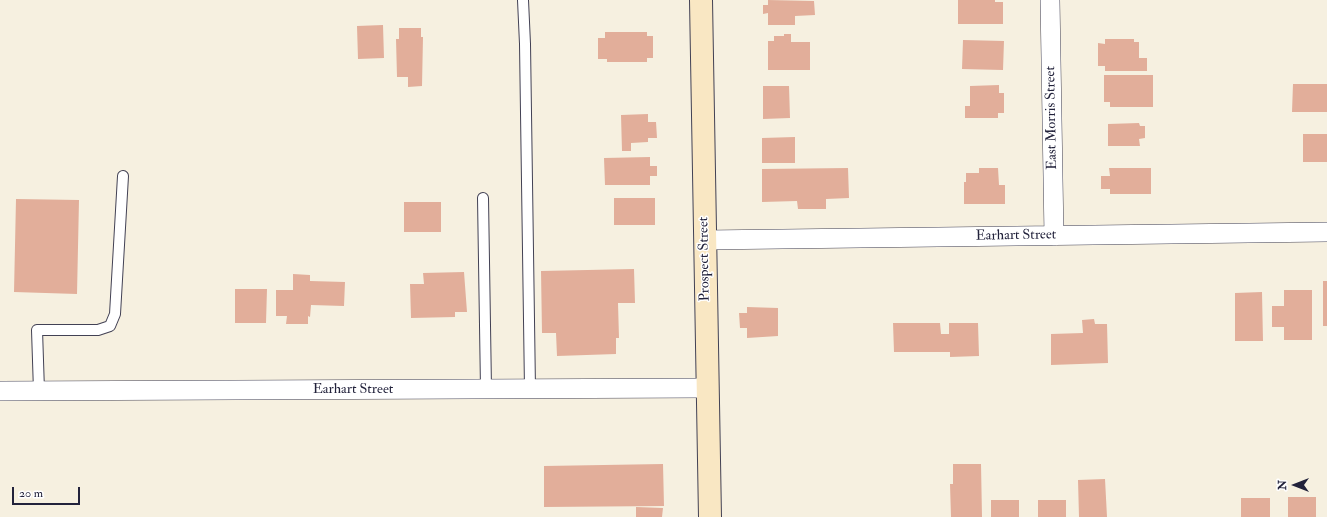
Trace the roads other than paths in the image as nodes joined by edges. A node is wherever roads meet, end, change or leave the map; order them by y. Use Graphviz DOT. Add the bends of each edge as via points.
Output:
graph roads {
  1 [pos="523,0"];
  2 [pos="701,0"];
  3 [pos="1050,0"];
  4 [pos="123,176"];
  5 [pos="483,198"];
  6 [pos="1327,232"];
  7 [pos="1054,236"];
  8 [pos="705,240"];
  9 [pos="707,388"];
  10 [pos="486,389"];
  11 [pos="530,389"];
  12 [pos="0,391"];
  13 [pos="39,391"];
  14 [pos="710,517"];
  1 -- 11 [label="lane"];
  2 -- 8 [label="main road, Prospect Street"];
  3 -- 7 [label="street, East Morris Street"];
  4 -- 13 [label="lane" via="115,314 110,326 98,330 37,330"];
  5 -- 10 [label="lane"];
  6 -- 7 [label="street, Earhart Street"];
  7 -- 8 [label="street, Earhart Street"];
  8 -- 9 [label="main road, Prospect Street"];
  9 -- 11 [label="street, Earhart Street"];
  9 -- 14 [label="main road, Prospect Street"];
  10 -- 11 [label="street, Earhart Street"];
  10 -- 13 [label="street, Earhart Street"];
  12 -- 13 [label="street, Earhart Street"];
}
